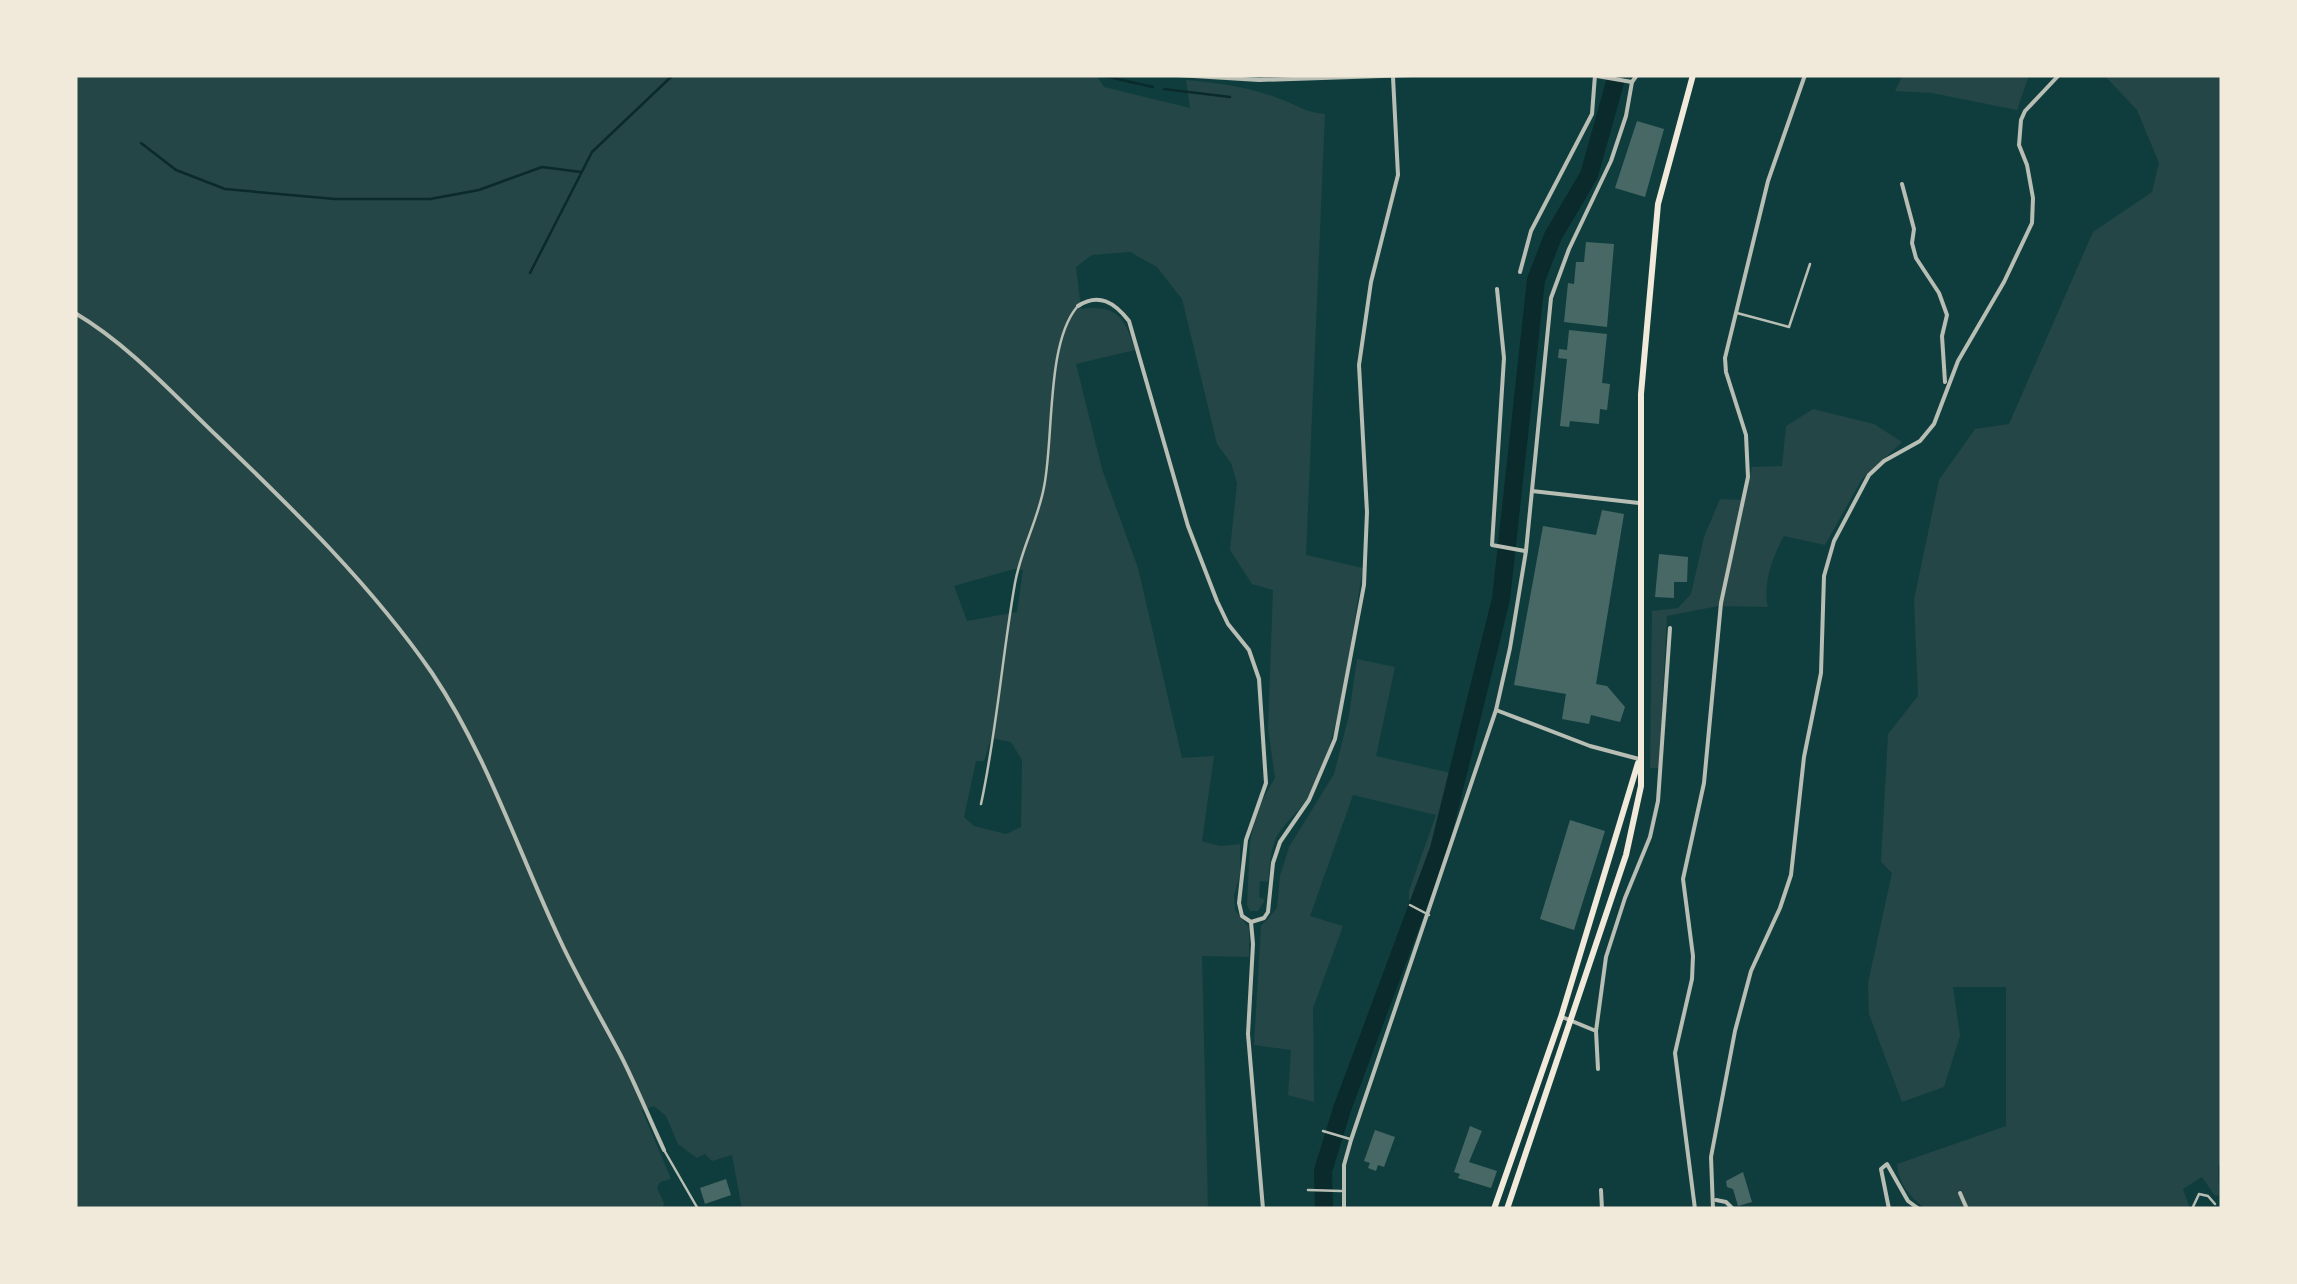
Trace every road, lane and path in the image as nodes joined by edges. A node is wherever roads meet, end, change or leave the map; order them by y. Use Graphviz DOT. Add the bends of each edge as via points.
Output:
graph roads {
  1 [pos="1177,75"];
  2 [pos="1412,75"];
  3 [pos="1595,75"];
  4 [pos="1637,75"];
  5 [pos="1692,75"];
  6 [pos="1805,75"];
  7 [pos="2059,75"];
  8 [pos="1367,76"];
  9 [pos="1606,76"];
  10 [pos="1393,78"];
  11 [pos="1632,82"];
  12 [pos="1902,184"];
  13 [pos="1810,264"];
  14 [pos="1520,272"];
  15 [pos="1497,289"];
  16 [pos="1078,306"];
  17 [pos="1736,312"];
  18 [pos="75,314"];
  19 [pos="1946,386"];
  20 [pos="1532,491"];
  21 [pos="1639,503"];
  22 [pos="1526,552"];
  23 [pos="1670,628"];
  24 [pos="1496,710"];
  25 [pos="1639,759"];
  26 [pos="981,804"];
  27 [pos="1410,905"];
  28 [pos="1427,914"];
  29 [pos="1251,922"];
  30 [pos="1561,1017"];
  31 [pos="1570,1020"];
  32 [pos="1596,1030"];
  33 [pos="1598,1069"];
  34 [pos="1324,1131"];
  35 [pos="1348,1139"];
  36 [pos="664,1150"];
  37 [pos="1308,1190"];
  38 [pos="1601,1190"];
  39 [pos="1340,1191"];
  40 [pos="1960,1193"];
  41 [pos="1714,1200"];
  42 [pos="2215,1204"];
  43 [pos="698,1209"];
  44 [pos="1263,1209"];
  45 [pos="1344,1209"];
  46 [pos="1494,1209"];
  47 [pos="1506,1209"];
  48 [pos="1602,1209"];
  49 [pos="1694,1209"];
  50 [pos="1713,1209"];
  51 [pos="1732,1209"];
  52 [pos="1889,1209"];
  53 [pos="1919,1209"];
  54 [pos="1967,1209"];
  55 [pos="2192,1209"];
  1 -- 8 [label="street"];
  2 -- 10 [label="street"];
  3 -- 9 [label="street"];
  3 -- 14 [label="street" via="1592,114 1531,231"];
  4 -- 11 [label="street"];
  5 -- 21 [label="main road" via="1654,242 1640,394"];
  6 -- 17 [label="street" via="1768,181"];
  7 -- 19 [label="street" via="2021,120 2032,223"];
  8 -- 10 [label="street"];
  9 -- 11 [label="street"];
  10 -- 29 [label="street" via="1398,175 1358,364 1364,585 1335,740 1309,800 1280,842 1268,912"];
  11 -- 20 [label="street" via="1611,161 1551,298"];
  12 -- 19 [label="street" via="1916,258 1948,314 1942,336"];
  13 -- 17 [label="lane" via="1789,327"];
  15 -- 22 [label="street" via="1504,358 1492,545"];
  16 -- 26 [label="lane" via="1058,349 1044,488 1015,583"];
  16 -- 29 [label="street" via="1105,300 1128,321 1200,559 1228,624 1256,665 1266,783 1246,840 1239,903"];
  17 -- 49 [label="street" via="1726,372 1746,435 1748,477 1722,603 1704,783 1683,880 1692,979 1675,1053"];
  18 -- 36 [label="street" via="101,328 276,491 430,670 482,763 561,943"];
  19 -- 41 [label="street" via="1934,424 1920,441 1869,476 1834,541 1824,576 1821,673 1791,875 1750,971 1735,1031 1712,1157"];
  20 -- 21 [label="street"];
  20 -- 22 [label="street"];
  21 -- 25 [label="main road"];
  22 -- 24 [label="street"];
  23 -- 32 [label="street" via="1658,801 1606,957"];
  24 -- 25 [label="street"];
  24 -- 28 [label="street"];
  25 -- 30 [label="main road"];
  25 -- 31 [label="main road" via="1641,786 1626,854"];
  27 -- 28 [label="lane"];
  28 -- 35 [label="street"];
  29 -- 44 [label="street" via="1248,1034"];
  30 -- 31 [label="street"];
  30 -- 46 [label="main road"];
  31 -- 32 [label="street"];
  31 -- 47 [label="main road"];
  32 -- 33 [label="street"];
  34 -- 35 [label="lane"];
  35 -- 39 [label="street"];
  36 -- 43 [label="lane"];
  37 -- 39 [label="lane"];
  38 -- 48 [label="street"];
  39 -- 45 [label="street"];
  40 -- 54 [label="street"];
  41 -- 50 [label="street"];
  41 -- 51 [label="street"];
  42 -- 55 [label="lane" via="2199,1194"];
  52 -- 53 [label="street" via="1880,1181 1887,1164"];
}
